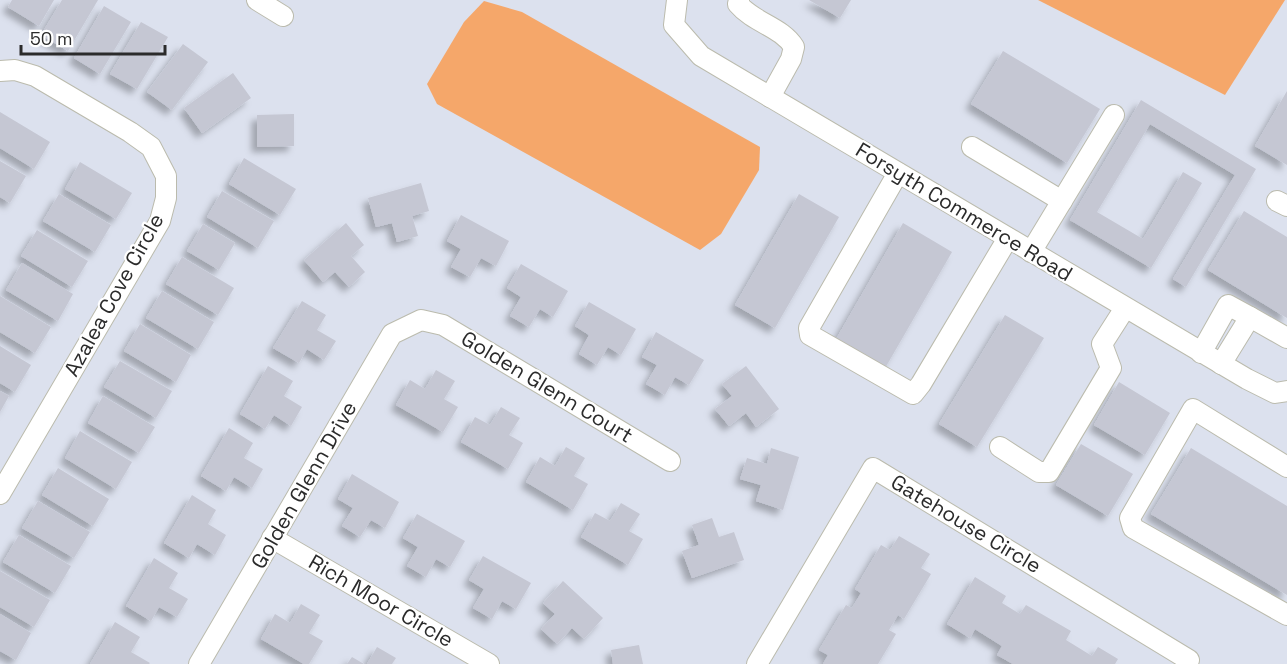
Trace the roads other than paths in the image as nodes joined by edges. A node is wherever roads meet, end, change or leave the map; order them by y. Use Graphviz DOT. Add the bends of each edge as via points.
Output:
graph roads {
  1 [pos="257,0"];
  2 [pos="677,0"];
  3 [pos="739,0"];
  4 [pos="284,16"];
  5 [pos="0,71"];
  6 [pos="770,97"];
  7 [pos="1113,115"];
  8 [pos="972,147"];
  9 [pos="898,173"];
  10 [pos="1062,201"];
  11 [pos="1008,238"];
  12 [pos="1031,252"];
  13 [pos="1125,308"];
  14 [pos="1250,317"];
  15 [pos="421,320"];
  16 [pos="1287,338"];
  17 [pos="1201,353"];
  18 [pos="1221,364"];
  19 [pos="1287,391"];
  20 [pos="1000,447"];
  21 [pos="670,460"];
  22 [pos="1287,467"];
  23 [pos="0,494"];
  24 [pos="272,538"];
  25 [pos="1287,615"];
  26 [pos="199,664"];
  27 [pos="489,664"];
  28 [pos="757,664"];
  29 [pos="1186,664"];
  1 -- 4 [label="street"];
  2 -- 6 [label="street, Forsyth Commerce Road" via="674,24 701,56"];
  3 -- 6 [label="street" via="747,14 788,37 794,47"];
  5 -- 23 [label="street, Azalea Cove Circle" via="15,70 35,76 137,137 151,147 166,176 160,221"];
  6 -- 9 [label="street, Forsyth Commerce Road"];
  7 -- 10 [label="street"];
  8 -- 10 [label="street"];
  9 -- 11 [label="street, Forsyth Commerce Road"];
  9 -- 11 [label="street" via="809,328 810,335 913,394"];
  10 -- 12 [label="street"];
  11 -- 12 [label="street, Forsyth Commerce Road"];
  12 -- 13 [label="street, Forsyth Commerce Road"];
  13 -- 17 [label="street, Forsyth Commerce Road"];
  13 -- 20 [label="street" via="1102,344 1111,368 1049,472 1039,472"];
  14 -- 16 [label="street"];
  14 -- 17 [label="street" via="1228,305"];
  14 -- 18 [label="street"];
  15 -- 21 [label="street, Golden Glenn Court" via="443,325"];
  15 -- 24 [label="street, Golden Glenn Drive" via="392,334"];
  17 -- 18 [label="street, Forsyth Commerce Road"];
  18 -- 19 [label="street, Forsyth Commerce Road" via="1275,393"];
  22 -- 25 [label="street" via="1193,410 1130,518 1133,528"];
  24 -- 26 [label="street, Golden Glenn Drive"];
  24 -- 27 [label="street, Rich Moor Circle"];
  28 -- 29 [label="street, Gatehouse Circle" via="873,468 1189,660"];
}
